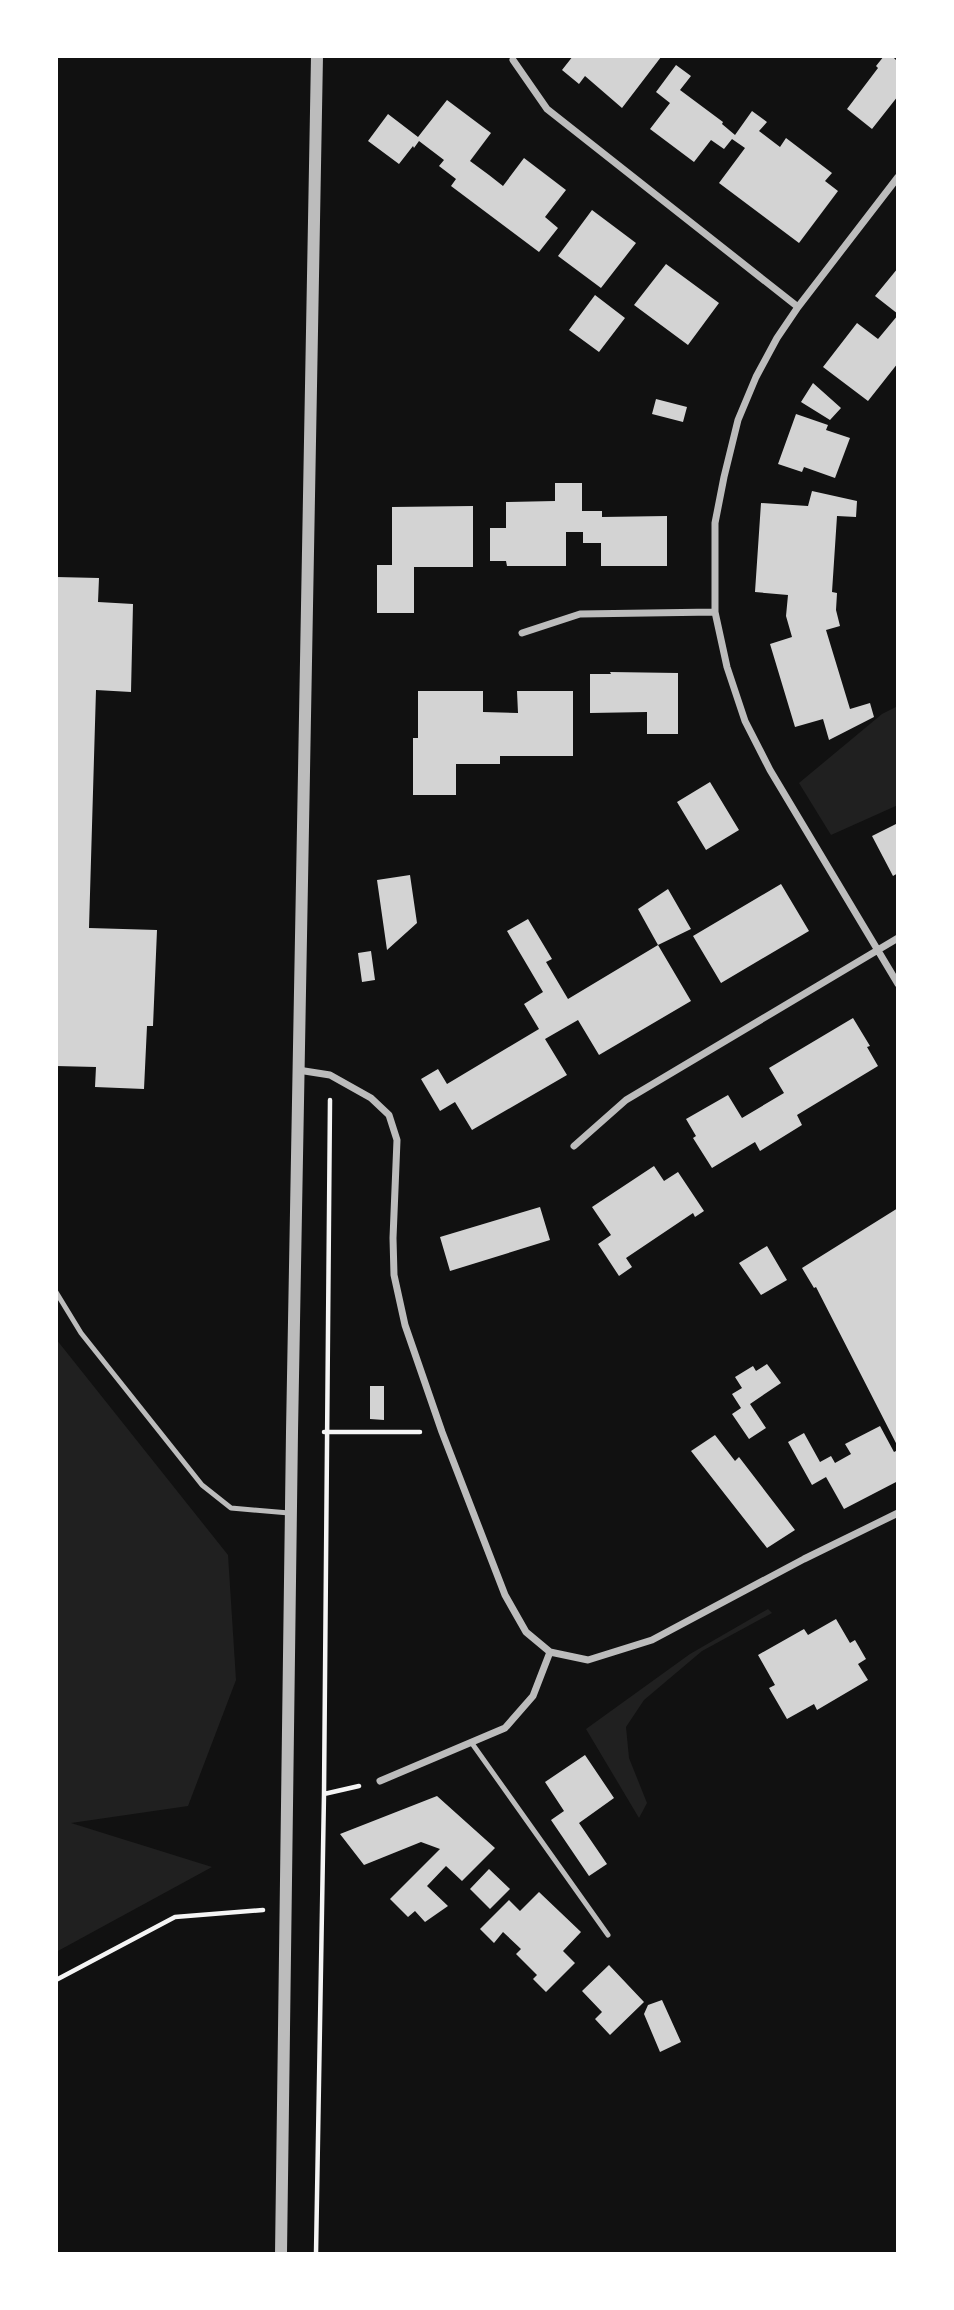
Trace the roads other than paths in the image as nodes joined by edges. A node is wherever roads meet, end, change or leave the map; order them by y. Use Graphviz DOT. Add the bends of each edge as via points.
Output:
graph roads {
  1 [pos="317,56"];
  2 [pos="513,60"];
  3 [pos="898,177"];
  4 [pos="798,307"];
  5 [pos="715,612"];
  6 [pos="522,634"];
  7 [pos="898,938"];
  8 [pos="878,950"];
  9 [pos="898,984"];
  10 [pos="298,1070"];
  11 [pos="574,1146"];
  12 [pos="56,1292"];
  13 [pos="292,1513"];
  14 [pos="898,1513"];
  15 [pos="550,1652"];
  16 [pos="471,1742"];
  17 [pos="380,1781"];
  18 [pos="608,1935"];
  19 [pos="281,2254"];
  1 -- 10 [label="street"];
  2 -- 4 [label="street" via="547,109"];
  3 -- 4 [label="street"];
  4 -- 5 [label="street" via="756,377 738,420 715,523"];
  5 -- 6 [label="street" via="580,614"];
  5 -- 8 [label="street" via="745,721"];
  7 -- 8 [label="street"];
  8 -- 9 [label="street"];
  8 -- 11 [label="street" via="626,1100"];
  10 -- 13 [label="street"];
  10 -- 15 [label="street" via="330,1074 371,1098 389,1115 397,1140 394,1275 405,1325 505,1595 526,1632"];
  12 -- 13 [label="lane" via="81,1332 202,1485 231,1508"];
  13 -- 19 [label="street"];
  14 -- 15 [label="street" via="652,1640 588,1661"];
  15 -- 16 [label="street" via="533,1696 505,1728"];
  16 -- 17 [label="street"];
  16 -- 18 [label="lane"];
}
